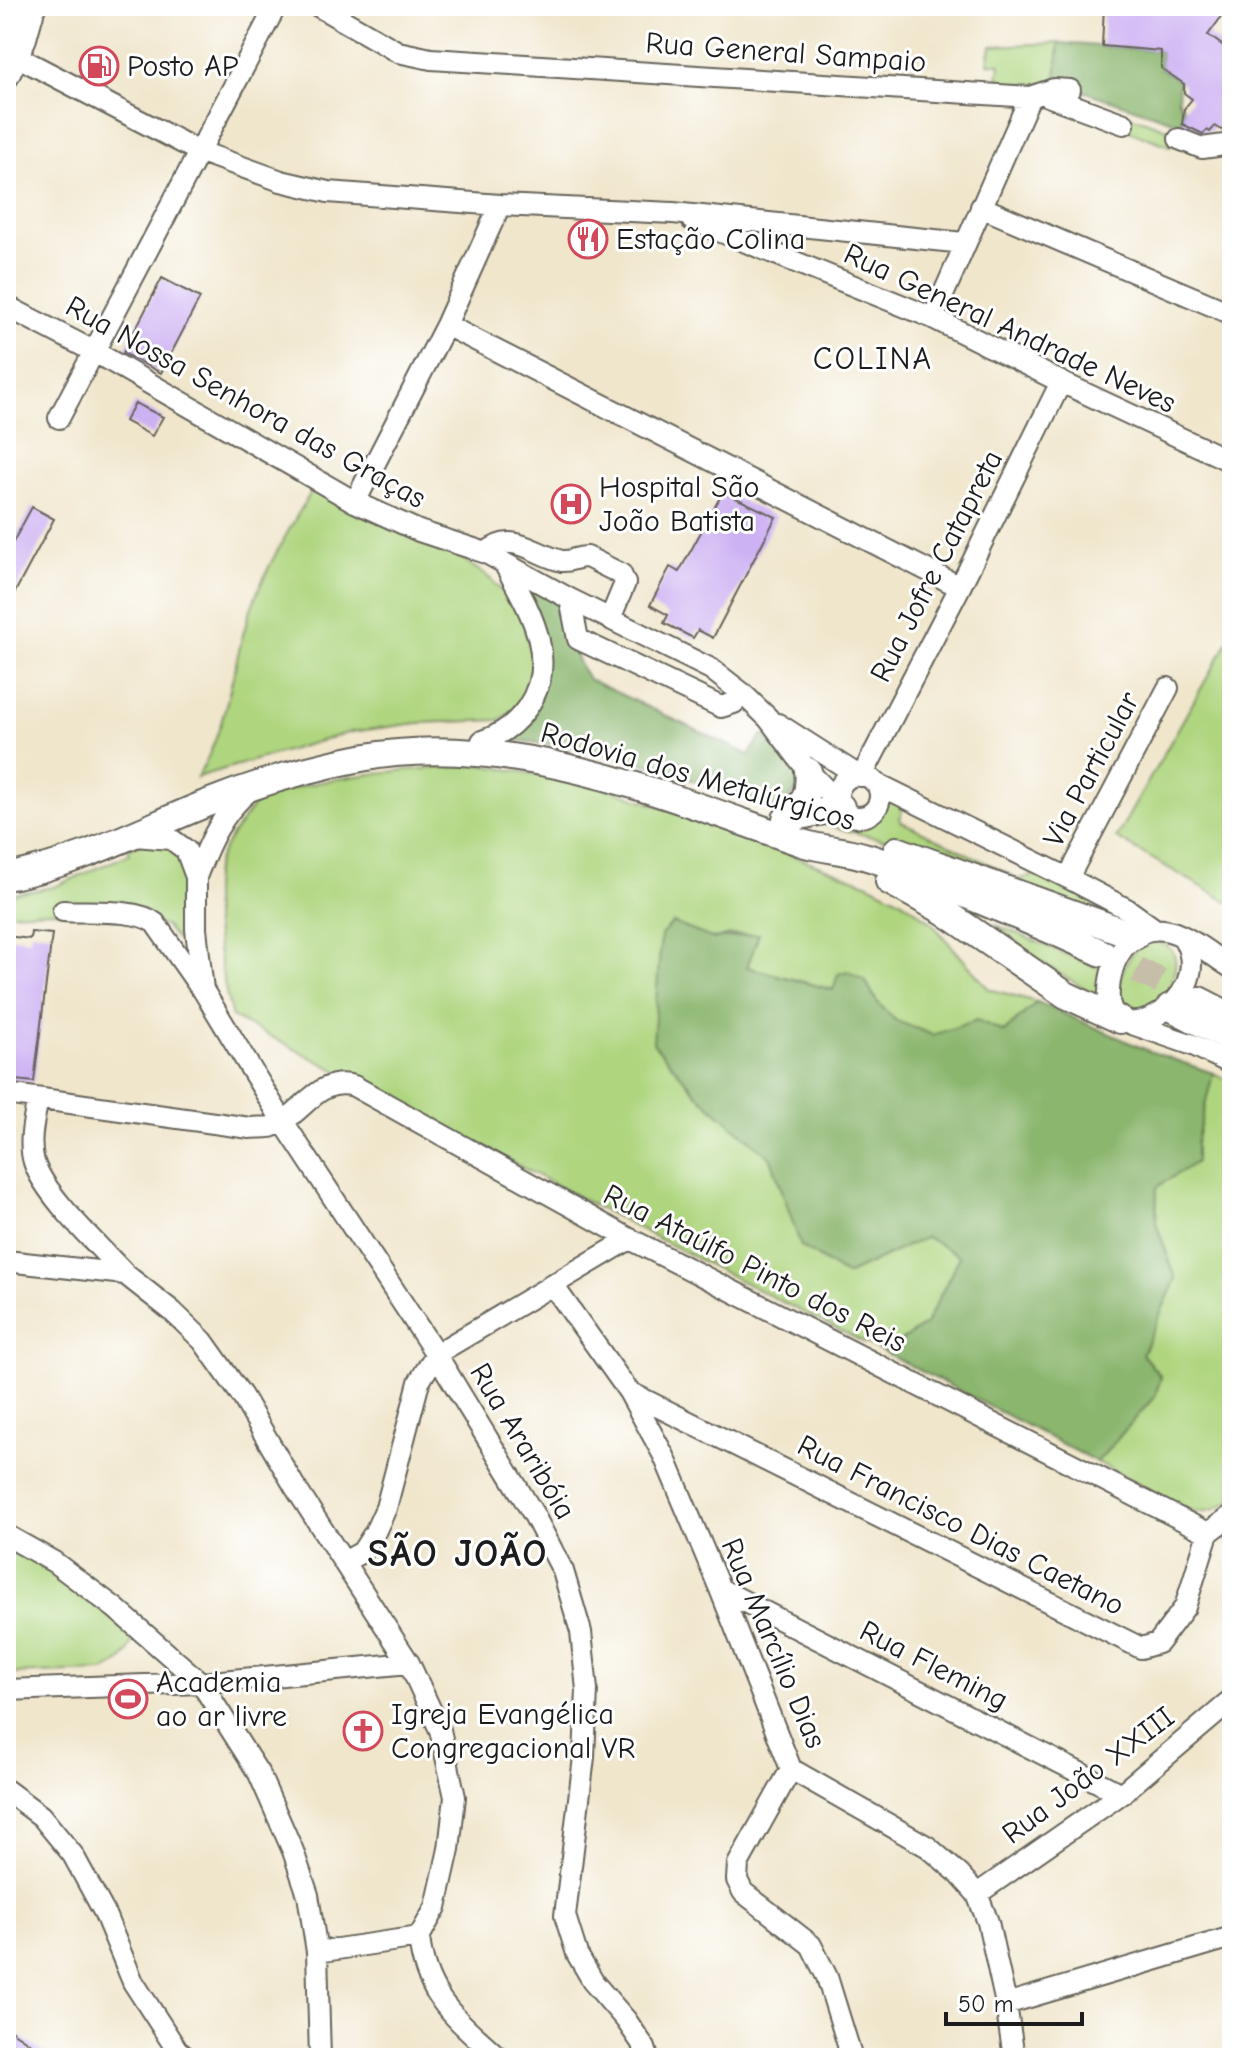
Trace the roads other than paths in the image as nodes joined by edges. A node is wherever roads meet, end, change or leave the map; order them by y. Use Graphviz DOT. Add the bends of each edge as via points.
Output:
graph roads {
  1 [pos="32,6"];
  2 [pos="276,6"];
  3 [pos="318,6"];
  4 [pos="11,66"];
  5 [pos="1070,90"];
  6 [pos="1033,96"];
  7 [pos="1124,124"];
  8 [pos="1179,139"];
  9 [pos="1232,144"];
  10 [pos="198,151"];
  11 [pos="500,205"];
  12 [pos="981,207"];
  13 [pos="673,213"];
  14 [pos="964,243"];
  15 [pos="6,306"];
  16 [pos="1232,314"];
  17 [pos="933,318"];
  18 [pos="446,325"];
  19 [pos="95,352"];
  20 [pos="1061,382"];
  21 [pos="59,418"];
  22 [pos="1232,462"];
  23 [pos="355,502"];
  24 [pos="495,558"];
  25 [pos="960,587"];
  26 [pos="570,599"];
  27 [pos="610,619"];
  28 [pos="1168,688"];
  29 [pos="742,693"];
  30 [pos="768,718"];
  31 [pos="482,741"];
  32 [pos="808,771"];
  33 [pos="865,778"];
  34 [pos="255,786"];
  35 [pos="840,805"];
  36 [pos="786,819"];
  37 [pos="127,837"];
  38 [pos="822,840"];
  39 [pos="6,866"];
  40 [pos="6,877"];
  41 [pos="196,877"];
  42 [pos="1068,878"];
  43 [pos="63,911"];
  44 [pos="1144,932"];
  45 [pos="1184,939"];
  46 [pos="1102,953"];
  47 [pos="1232,968"];
  48 [pos="203,990"];
  49 [pos="1199,1000"];
  50 [pos="1168,1009"];
  51 [pos="1232,1017"];
  52 [pos="1125,1022"];
  53 [pos="1232,1039"];
  54 [pos="1193,1045"];
  55 [pos="1232,1064"];
  56 [pos="6,1094"];
  57 [pos="38,1099"];
  58 [pos="282,1120"];
  59 [pos="630,1239"];
  60 [pos="6,1261"];
  61 [pos="125,1274"];
  62 [pos="552,1284"];
  63 [pos="436,1354"];
  64 [pos="629,1392"];
  65 [pos="1232,1515"];
  66 [pos="1208,1533"];
  67 [pos="6,1535"];
  68 [pos="344,1562"];
  69 [pos="720,1589"];
  70 [pos="409,1663"];
  71 [pos="201,1683"];
  72 [pos="6,1690"];
  73 [pos="1232,1700"];
  74 [pos="791,1769"];
  75 [pos="6,1790"];
  76 [pos="1121,1794"];
  77 [pos="977,1894"];
  78 [pos="419,1937"];
  79 [pos="1232,1937"];
  80 [pos="317,1952"];
  81 [pos="1006,2004"];
  82 [pos="187,2058"];
  83 [pos="320,2058"];
  84 [pos="499,2058"];
  85 [pos="648,2058"];
  86 [pos="852,2058"];
  87 [pos="1014,2058"];
  1 -- 4 [label="main road"];
  2 -- 10 [label="street"];
  3 -- 6 [label="street, Rua General Sampaio" via="398,52 431,59"];
  4 -- 10 [label="street, Rua General Andrade Neves"];
  5 -- 6 [label="street, Rua General Sampaio"];
  6 -- 7 [label="street" via="1056,98"];
  6 -- 12 [label="street"];
  8 -- 9 [label="street" via="1202,148"];
  10 -- 11 [label="street, Rua General Andrade Neves" via="328,192"];
  10 -- 19 [label="street"];
  11 -- 13 [label="street, Rua General Andrade Neves"];
  11 -- 18 [label="street"];
  12 -- 14 [label="street"];
  12 -- 16 [label="street"];
  13 -- 14 [label="street, Rua General Andrade Neves"];
  13 -- 17 [label="street, Rua General Andrade Neves"];
  14 -- 17 [label="street"];
  15 -- 19 [label="street, Rua Nossa Senhora das Graças"];
  17 -- 20 [label="street, Rua General Andrade Neves"];
  18 -- 23 [label="street"];
  18 -- 25 [label="street"];
  19 -- 21 [label="street"];
  19 -- 23 [label="street, Rua Nossa Senhora das Graças"];
  20 -- 22 [label="street, Rua General Andrade Neves"];
  20 -- 25 [label="street, Rua Jofre Catapreta"];
  23 -- 24 [label="street, Rua Nossa Senhora das Graças"];
  24 -- 26 [label="street, Rua Nossa Senhora das Graças"];
  24 -- 27 [label="street" via="496,546 512,541 565,561 587,557 616,572 625,583"];
  24 -- 31 [label="street" via="538,633 541,675 530,704 515,723"];
  25 -- 33 [label="street, Rua Jofre Catapreta"];
  26 -- 27 [label="street, Rua Nossa Senhora das Graças"];
  26 -- 29 [label="street" via="578,639 721,707"];
  27 -- 29 [label="street, Rua Nossa Senhora das Graças" via="711,669"];
  28 -- 42 [label="street, Via Particular"];
  29 -- 30 [label="street, Rua Nossa Senhora das Graças"];
  30 -- 32 [label="street, Rua Nossa Senhora das Graças"];
  30 -- 33 [label="street, Rua Nossa Senhora das Graças"];
  31 -- 36 [label="main road, Rodovia dos Metalúrgicos" via="592,757"];
  31 -- 39 [label="main road, Rodovia dos Metalúrgicos" via="405,740 312,755 56,854"];
  32 -- 35 [label="street, Rua Nossa Senhora das Graças"];
  32 -- 36 [label="main road" via="807,796"];
  33 -- 35 [label="street" via="843,783"];
  33 -- 35 [label="street" via="880,795 876,808 858,817"];
  33 -- 42 [label="street, Rua Nossa Senhora das Graças"];
  34 -- 37 [label="main road, Rodovia dos Metalúrgicos"];
  34 -- 38 [label="main road, Rodovia dos Metalúrgicos" via="378,755 490,755 642,787"];
  34 -- 41 [label="street" via="219,824"];
  35 -- 36 [label="main road"];
  36 -- 38 [label="main road, Rodovia dos Metalúrgicos"];
  37 -- 40 [label="main road, Rodovia dos Metalúrgicos" via="61,864"];
  37 -- 41 [label="street" via="177,841"];
  38 -- 44 [label="main road" via="929,861"];
  38 -- 46 [label="main road, Rodovia dos Metalúrgicos" via="1007,910"];
  38 -- 52 [label="main road" via="925,899 1066,995"];
  41 -- 48 [label="street, Rua Araribóia"];
  42 -- 44 [label="street, Rua Nossa Senhora das Graças" via="1127,909"];
  43 -- 48 [label="street, Rua Araribóia" via="145,916"];
  44 -- 45 [label="street" via="1167,929"];
  44 -- 52 [label="street" via="1119,954 1109,985 1111,1010"];
  45 -- 47 [label="street"];
  45 -- 50 [label="street" via="1191,950 1192,971"];
  48 -- 58 [label="street, Rua Araribóia"];
  49 -- 51 [label="main road"];
  50 -- 52 [label="street"];
  50 -- 53 [label="main road"];
  50 -- 54 [label="street"];
  52 -- 54 [label="street"];
  54 -- 55 [label="street"];
  56 -- 57 [label="street"];
  57 -- 58 [label="street" via="250,1128"];
  57 -- 61 [label="street" via="34,1162 48,1188"];
  58 -- 59 [label="street, Rua Ataúlfo Pinto dos Reis" via="330,1085 354,1086"];
  58 -- 63 [label="street, Rua Araribóia"];
  59 -- 62 [label="street"];
  59 -- 66 [label="street, Rua Ataúlfo Pinto dos Reis"];
  60 -- 61 [label="street"];
  61 -- 68 [label="street" via="203,1341"];
  62 -- 63 [label="street"];
  62 -- 64 [label="street, Rua Marcílio Dias"];
  63 -- 68 [label="street" via="419,1382 386,1508 362,1552"];
  63 -- 85 [label="street, Rua Araribóia" via="563,1571 581,1632 587,1690 565,1916 577,1954"];
  64 -- 66 [label="street, Rua Francisco Dias Caetano" via="1141,1648 1158,1643 1185,1607"];
  64 -- 69 [label="street, Rua Marcílio Dias" via="664,1456"];
  65 -- 66 [label="street"];
  67 -- 71 [label="street" via="54,1562 115,1608"];
  68 -- 70 [label="street"];
  69 -- 74 [label="street, Rua Marcílio Dias"];
  69 -- 76 [label="street, Rua Fleming"];
  70 -- 71 [label="street"];
  70 -- 78 [label="street" via="440,1730 455,1797 436,1907"];
  71 -- 72 [label="street"];
  71 -- 80 [label="street" via="259,1774 293,1851 308,1895"];
  73 -- 76 [label="street, Rua João XXIII"];
  74 -- 77 [label="street, Rua Marcílio Dias" via="928,1847"];
  74 -- 86 [label="street" via="738,1864 737,1880 743,1892 811,1945 827,1977"];
  75 -- 82 [label="street" via="41,1816 73,1855 133,1982"];
  76 -- 77 [label="street, Rua João XXIII"];
  77 -- 81 [label="street, Rua Marcílio Dias"];
  78 -- 80 [label="street"];
  78 -- 84 [label="street" via="421,1963 432,1987 450,2012"];
  79 -- 81 [label="street"];
  80 -- 83 [label="street"];
  81 -- 87 [label="street, Rua Marcílio Dias"];
}
